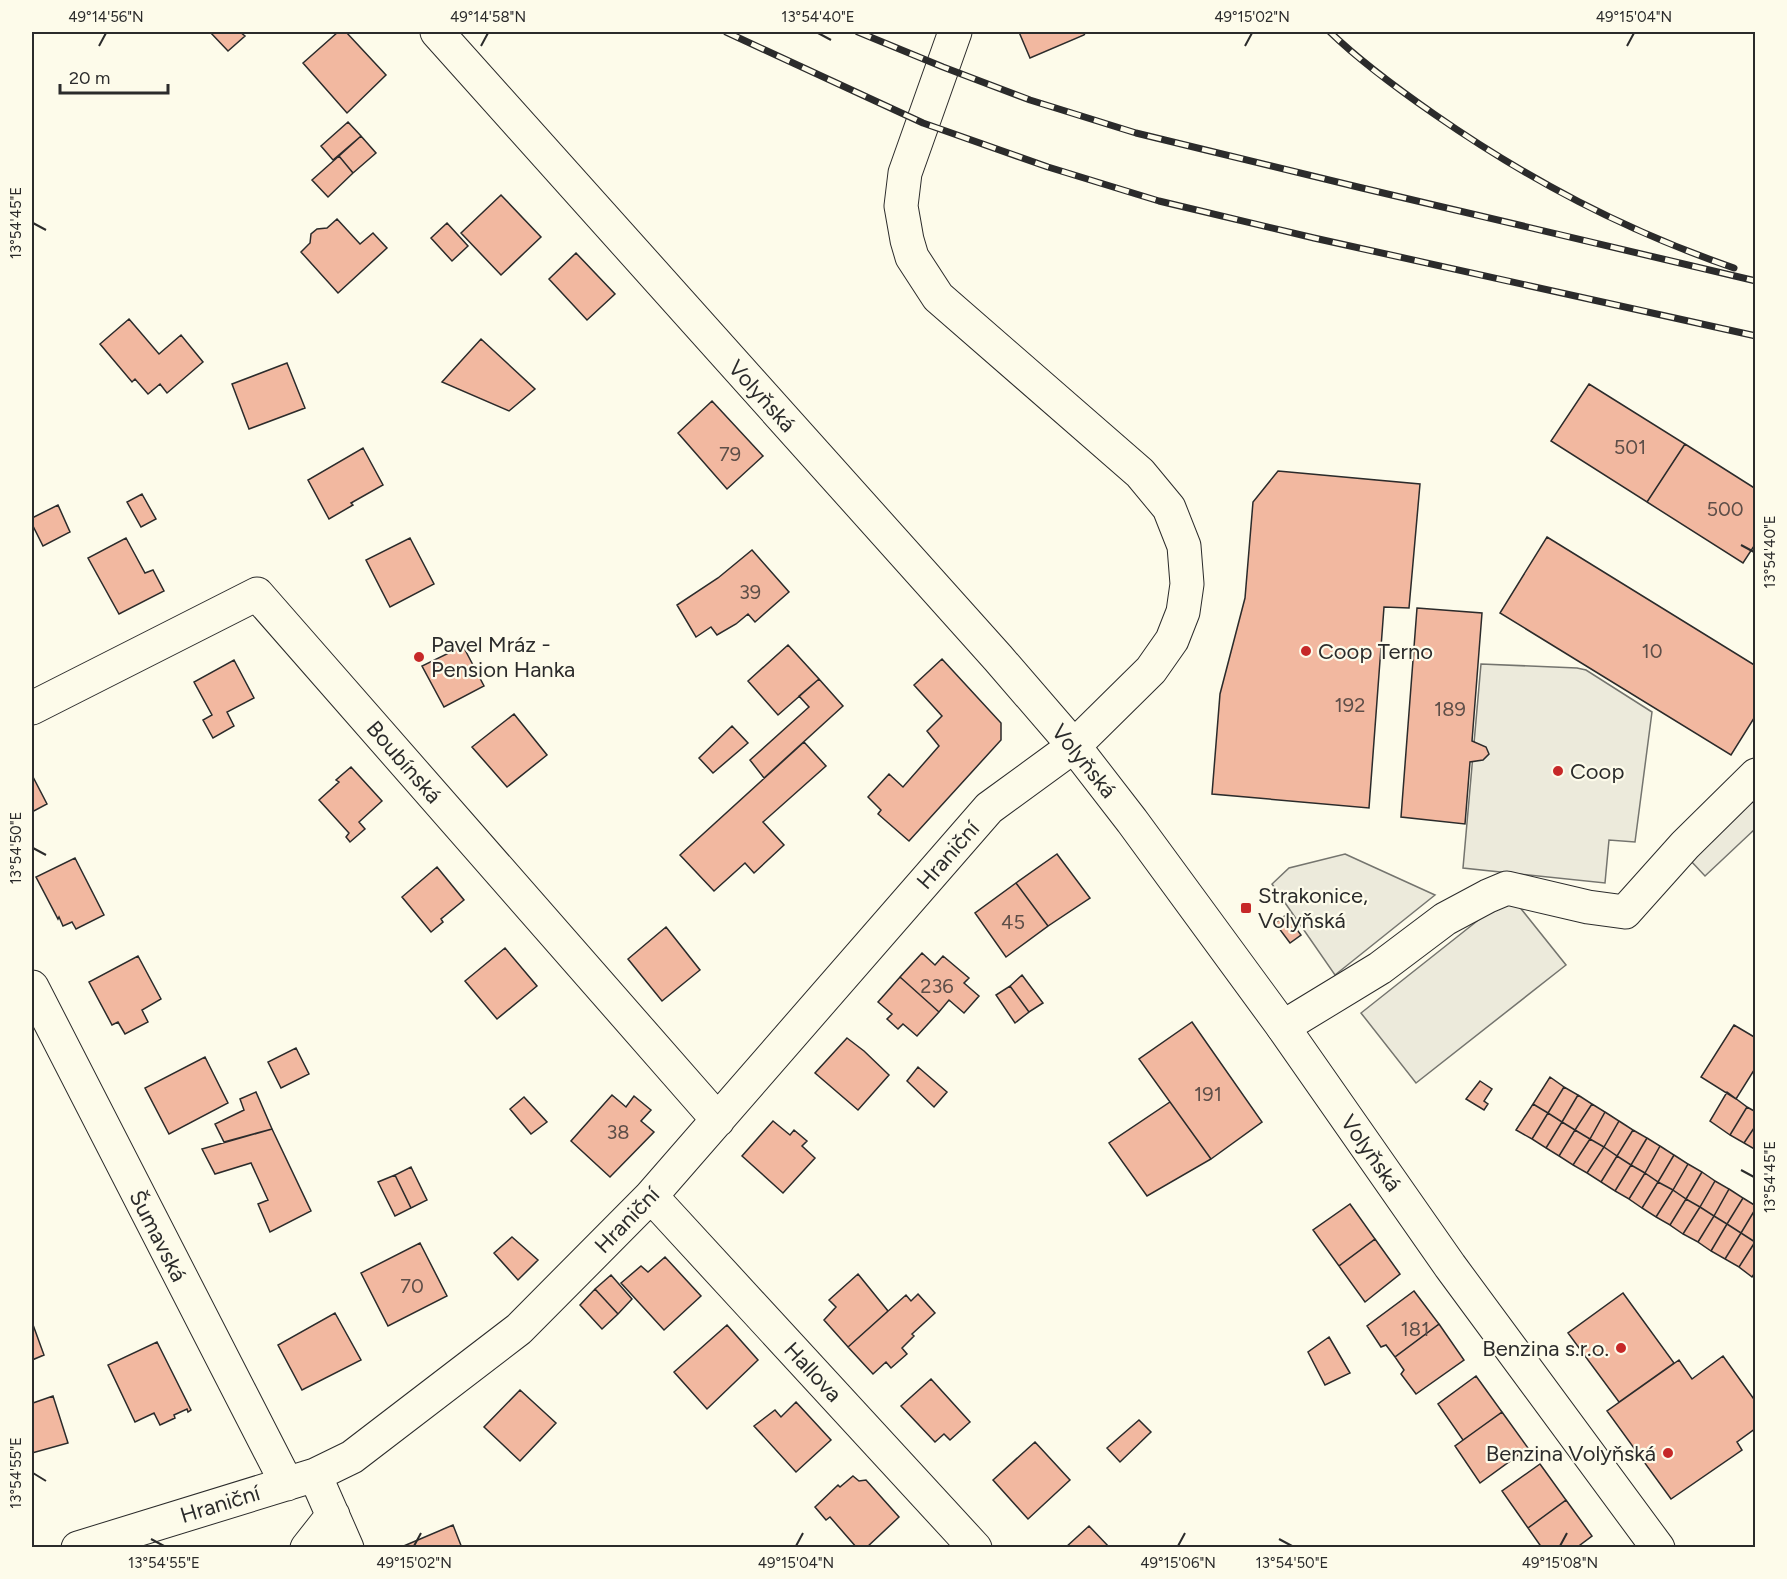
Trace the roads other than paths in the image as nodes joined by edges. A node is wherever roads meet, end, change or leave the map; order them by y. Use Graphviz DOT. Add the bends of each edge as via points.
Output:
graph roads {
  1 [pos="437,32"];
  2 [pos="955,32"];
  3 [pos="32,708"];
  4 [pos="1074,746"];
  5 [pos="1755,775"];
  6 [pos="32,987"];
  7 [pos="1283,1027"];
  8 [pos="718,1120"];
  9 [pos="651,1196"];
  10 [pos="301,1479"];
  11 [pos="333,1515"];
  12 [pos="78,1548"];
  13 [pos="307,1548"];
  14 [pos="347,1548"];
  15 [pos="975,1548"];
  16 [pos="1658,1548"];
  1 -- 4 [label="street, Volyňská"];
  2 -- 4 [label="street, Hraniční" via="905,174 903,226 912,257 939,297 1140,473 1169,508 1184,546 1187,584 1183,612 1172,640 1151,670"];
  3 -- 8 [label="street, Boubínská" via="257,594"];
  4 -- 7 [label="street, Volyňská"];
  4 -- 8 [label="street, Hraniční" via="989,808"];
  5 -- 7 [label="street" via="1625,912 1507,888 1445,919 1380,968"];
  6 -- 10 [label="street, Šumavská"];
  7 -- 16 [label="street, Volyňská" via="1450,1266"];
  8 -- 9 [label="street, Hraniční"];
  9 -- 10 [label="street, Hraniční" via="519,1329 352,1457"];
  9 -- 15 [label="street, Hallova"];
  10 -- 11 [label="street, Šumavská"];
  10 -- 12 [label="street, Hraniční"];
  11 -- 13 [label="street"];
  11 -- 14 [label="street, Šumavská"];
}
